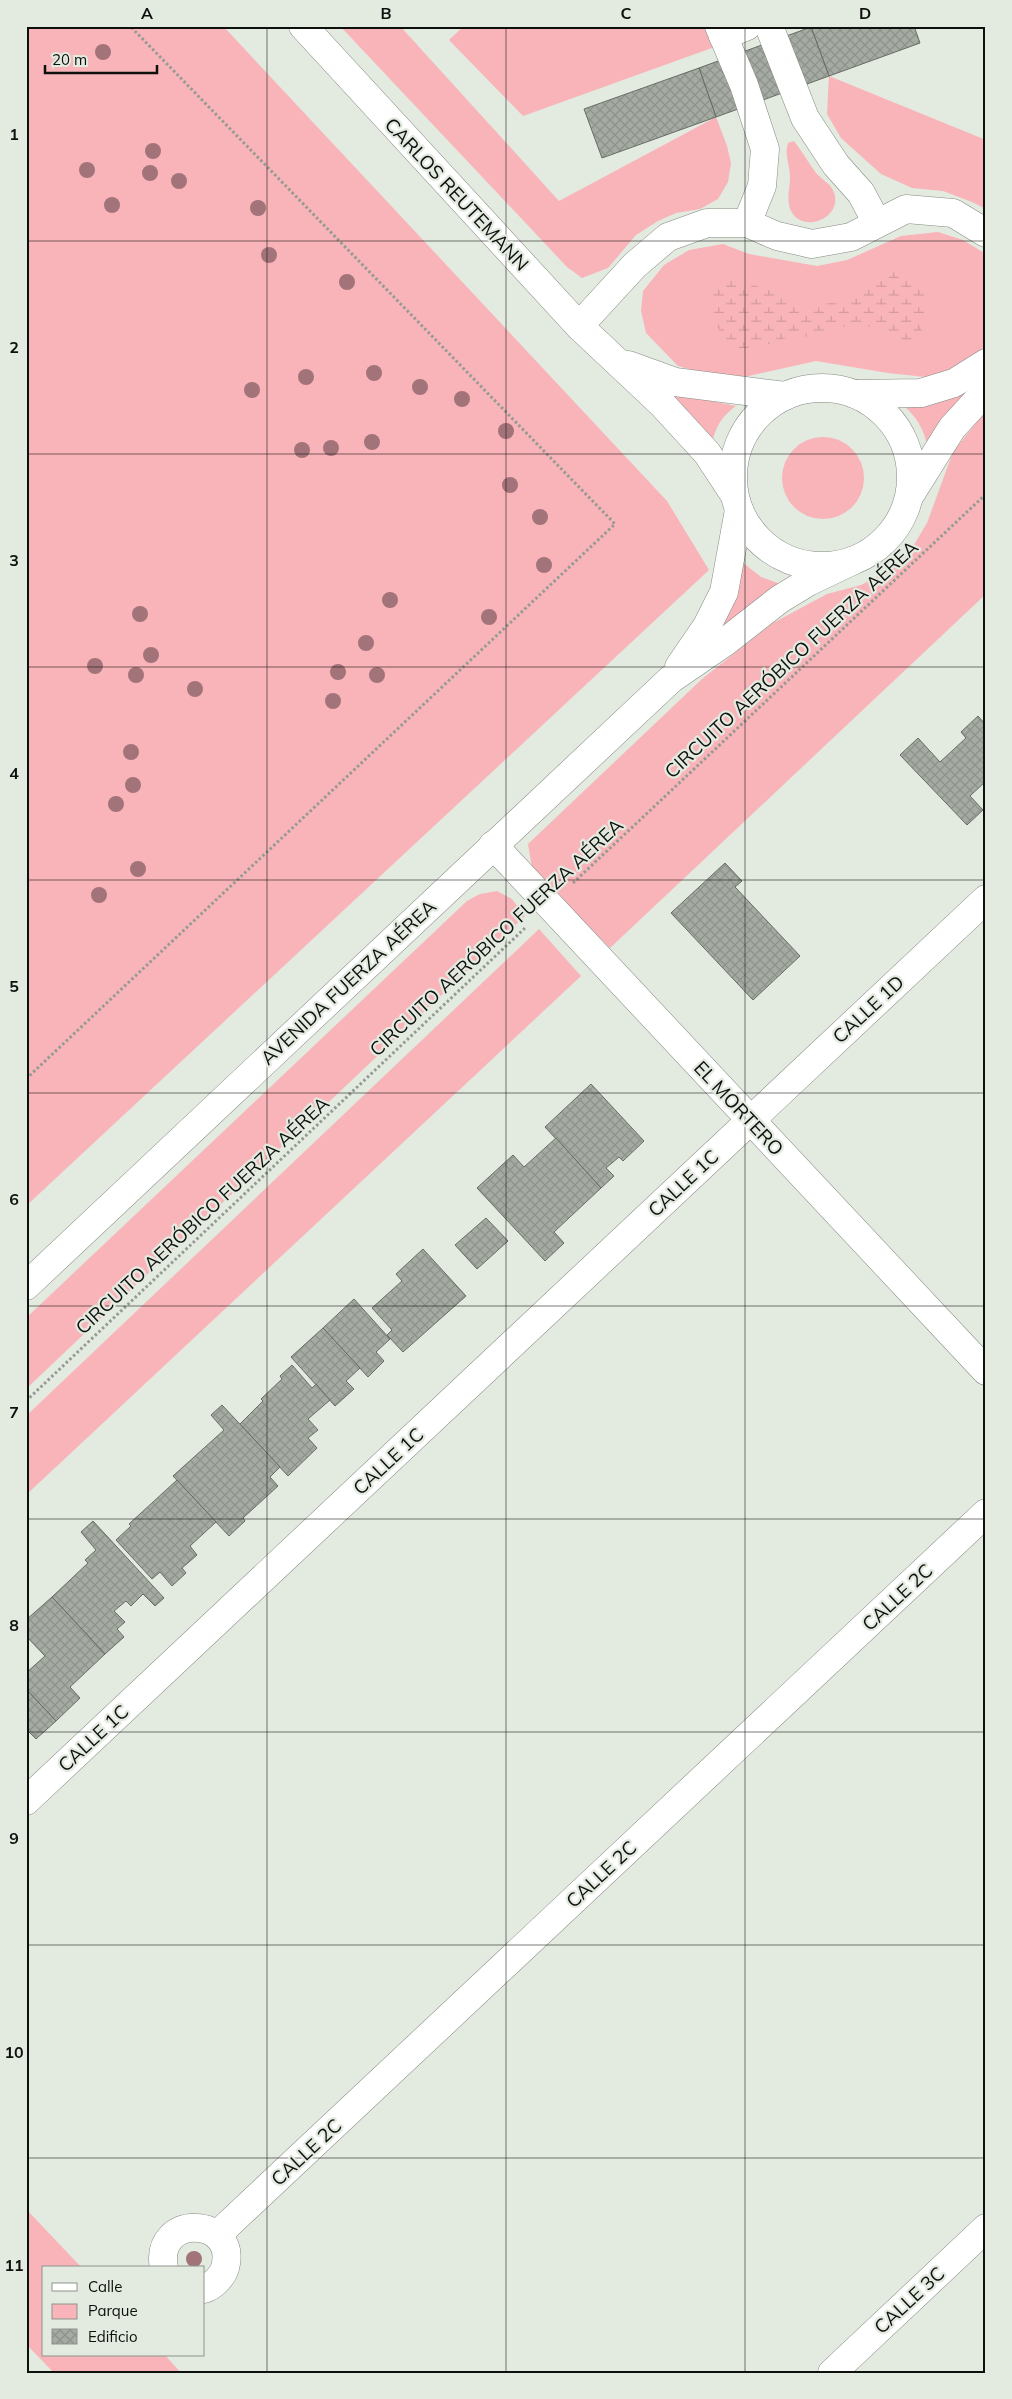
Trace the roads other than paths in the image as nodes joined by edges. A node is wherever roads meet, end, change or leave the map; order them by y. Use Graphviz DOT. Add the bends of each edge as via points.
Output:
graph roads {
  1 [pos="303,26"];
  2 [pos="769,26"];
  3 [pos="730,30"];
  4 [pos="877,223"];
  5 [pos="747,224"];
  6 [pos="986,233"];
  7 [pos="578,326"];
  8 [pos="614,360"];
  9 [pos="986,363"];
  10 [pos="986,391"];
  11 [pos="854,394"];
  12 [pos="785,396"];
  13 [pos="909,496"];
  14 [pos="736,502"];
  15 [pos="852,561"];
  16 [pos="671,679"];
  17 [pos="493,845"];
  18 [pos="986,899"];
  19 [pos="751,1120"];
  20 [pos="26,1286"];
  21 [pos="986,1370"];
  22 [pos="986,1513"];
  23 [pos="26,1801"];
  24 [pos="986,2228"];
  25 [pos="217,2235"];
  26 [pos="164,2266"];
  27 [pos="205,2288"];
  28 [pos="832,2373"];
  1 -- 7 [label="street, CARLOS REUTEMANN"];
  2 -- 4 [label="street" via="805,118 836,166 861,192"];
  3 -- 5 [label="street" via="765,149 762,186"];
  4 -- 5 [label="street" via="852,236 812,244 777,236"];
  4 -- 6 [label="street" via="906,209 954,213"];
  5 -- 7 [label="street" via="707,222 668,237 635,265"];
  7 -- 8 [label="street, CARLOS REUTEMANN"];
  8 -- 12 [label="street, CARLOS REUTEMANN" via="674,382"];
  8 -- 14 [label="street, CARLOS REUTEMANN" via="662,404 706,453"];
  9 -- 11 [label="street" via="954,382 921,393"];
  10 -- 13 [label="street" via="952,428"];
  11 -- 12 [label="street" via="808,389"];
  11 -- 13 [label="street" via="876,407 894,424 905,446 910,471"];
  12 -- 14 [label="street" via="764,410 747,429 732,473"];
  13 -- 15 [label="street" via="889,536"];
  14 -- 15 [label="street" via="752,534 773,552 798,564 825,566"];
  14 -- 16 [label="street, AVENIDA FUERZA AÉREA" via="724,592 707,626"];
  15 -- 16 [label="street, AVENIDA FUERZA AÉREA" via="780,599"];
  16 -- 17 [label="street, AVENIDA FUERZA AÉREA"];
  17 -- 19 [label="street, EL MORTERO"];
  17 -- 20 [label="street, AVENIDA FUERZA AÉREA"];
  18 -- 19 [label="street, CALLE 1D"];
  19 -- 21 [label="street, EL MORTERO"];
  19 -- 23 [label="street, CALLE 1C"];
  22 -- 25 [label="street, CALLE 2C"];
  24 -- 28 [label="street, CALLE 3C"];
  25 -- 26 [label="street" via="194,2226 182,2229 165,2246"];
  25 -- 27 [label="street" via="227,2258 217,2281"];
}
